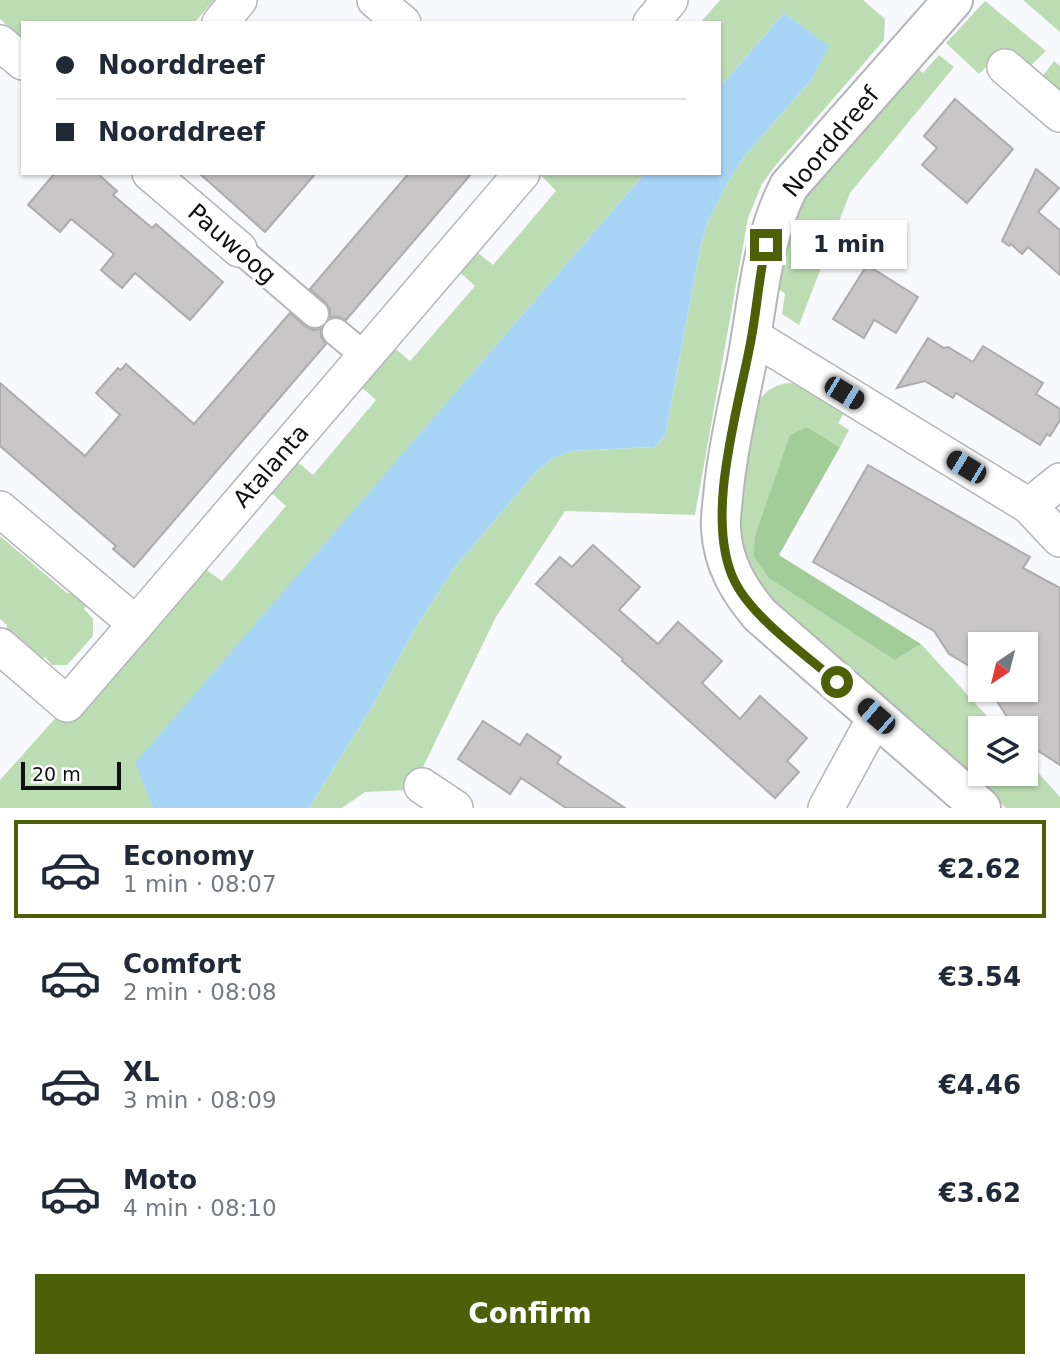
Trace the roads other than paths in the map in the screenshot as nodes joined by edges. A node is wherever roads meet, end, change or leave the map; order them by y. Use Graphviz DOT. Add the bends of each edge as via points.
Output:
graph roads {
  1 [pos="239,0"];
  2 [pos="375,0"];
  3 [pos="670,0"];
  4 [pos="942,4"];
  5 [pos="222,21"];
  6 [pos="401,21"];
  7 [pos="653,21"];
  8 [pos="0,43"];
  9 [pos="21,60"];
  10 [pos="1005,67"];
  11 [pos="1060,114"];
  12 [pos="152,175"];
  13 [pos="520,175"];
  14 [pos="239,249"];
  15 [pos="315,314"];
  16 [pos="336,332"];
  17 [pos="752,336"];
  18 [pos="365,356"];
  19 [pos="1060,481"];
  20 [pos="1029,506"];
  21 [pos="0,509"];
  22 [pos="1060,539"];
  23 [pos="136,624"];
  24 [pos="0,646"];
  25 [pos="876,716"];
  26 [pos="422,786"];
  27 [pos="455,808"];
  28 [pos="826,808"];
  29 [pos="981,808"];
  1 -- 5 [label="street"];
  2 -- 6 [label="street"];
  3 -- 7 [label="street"];
  4 -- 17 [label="street, Noorddreef" via="789,186 766,245"];
  8 -- 9 [label="street"];
  10 -- 11 [label="street"];
  12 -- 14 [label="street, Pauwoog"];
  13 -- 18 [label="street, Atalanta"];
  14 -- 15 [label="street, Pauwoog"];
  16 -- 18 [label="street"];
  17 -- 20 [label="street"];
  17 -- 25 [label="street, Noorddreef" via="725,473 724,553 734,580 760,615"];
  18 -- 23 [label="street, Atalanta"];
  19 -- 20 [label="street"];
  20 -- 22 [label="street"];
  21 -- 23 [label="street"];
  23 -- 24 [label="street, Atalanta" via="68,704"];
  25 -- 28 [label="street"];
  25 -- 29 [label="street, Noorddreef"];
  26 -- 27 [label="street"];
}
